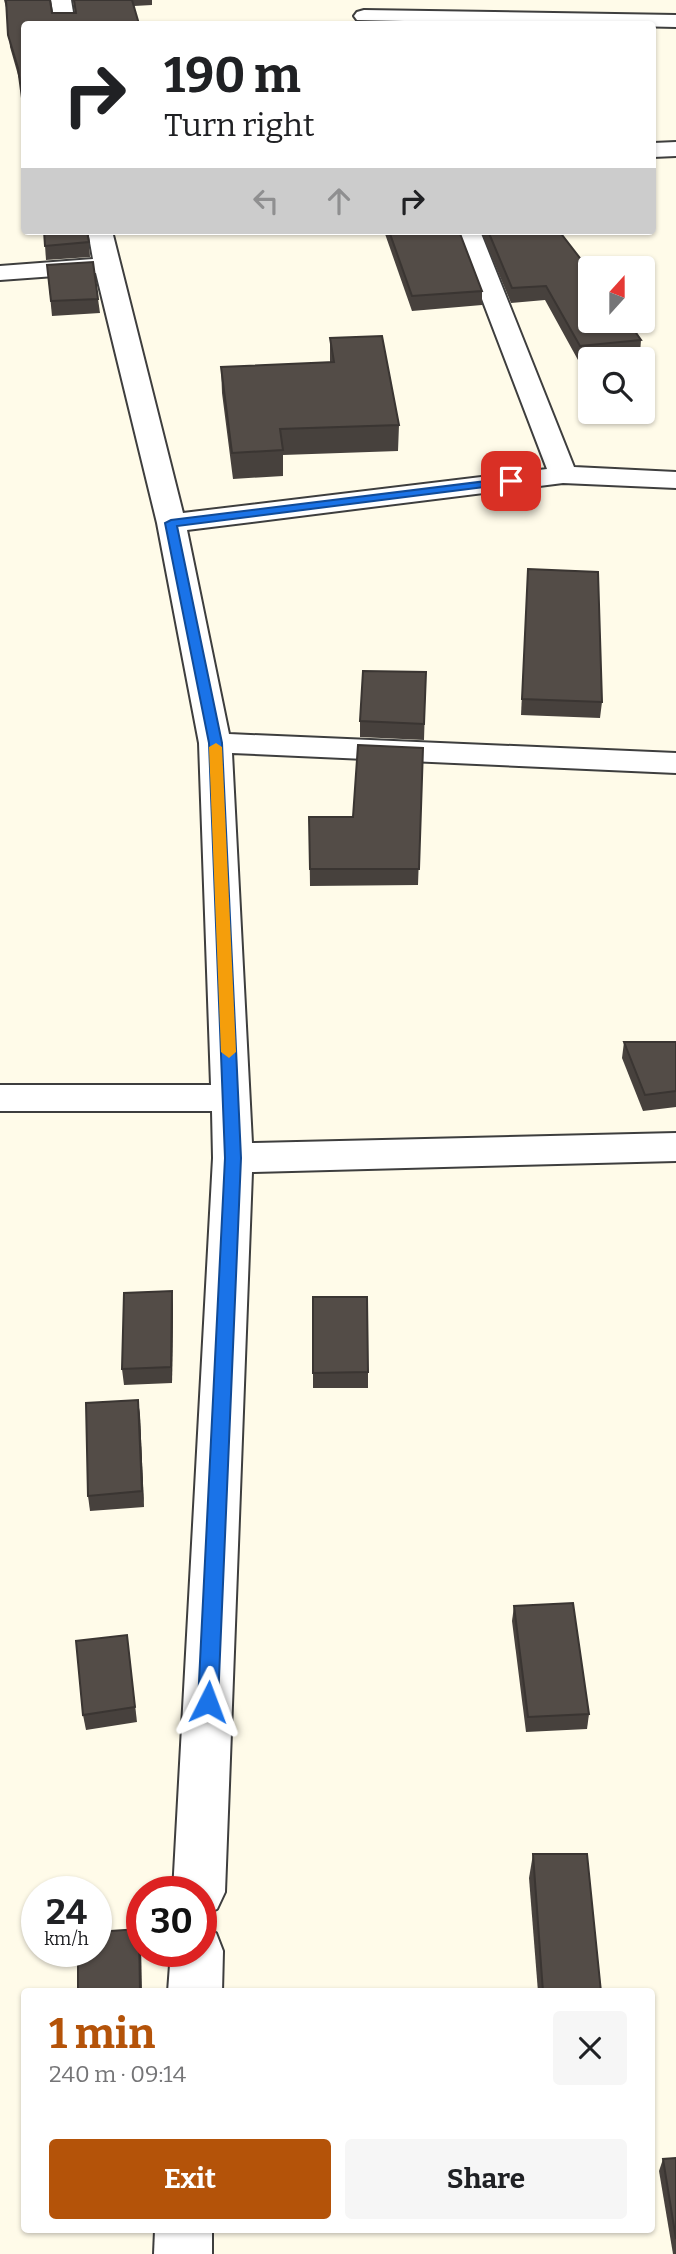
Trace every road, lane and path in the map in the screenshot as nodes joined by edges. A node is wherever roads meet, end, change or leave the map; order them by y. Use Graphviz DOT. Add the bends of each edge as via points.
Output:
graph roads {
  1 [pos="61,0"];
  2 [pos="363,14"];
  3 [pos="64,21"];
  4 [pos="676,21"];
  5 [pos="676,149"];
  6 [pos="656,150"];
  7 [pos="470,235"];
  8 [pos="103,248"];
  9 [pos="0,273"];
  10 [pos="563,475"];
  11 [pos="676,480"];
  12 [pos="171,523"];
  13 [pos="215,743"];
  14 [pos="676,763"];
  15 [pos="0,1098"];
  16 [pos="231,1098"];
  17 [pos="676,1147"];
  18 [pos="233,1158"];
  19 [pos="201,1876"];
  20 [pos="196,1967"];
  21 [pos="195,1988"];
  22 [pos="184,2233"];
  23 [pos="183,2254"];
  1 -- 3 [label="street"];
  2 -- 4 [label="street"];
  5 -- 6 [label="street"];
  7 -- 10 [label="street"];
  8 -- 9 [label="street"];
  8 -- 12 [label="street"];
  10 -- 11 [label="street"];
  10 -- 12 [label="street"];
  12 -- 13 [label="street"];
  13 -- 14 [label="street"];
  13 -- 16 [label="street"];
  15 -- 16 [label="street"];
  16 -- 18 [label="street"];
  17 -- 18 [label="street"];
  18 -- 19 [label="street"];
  20 -- 21 [label="street"];
  22 -- 23 [label="street"];
}
